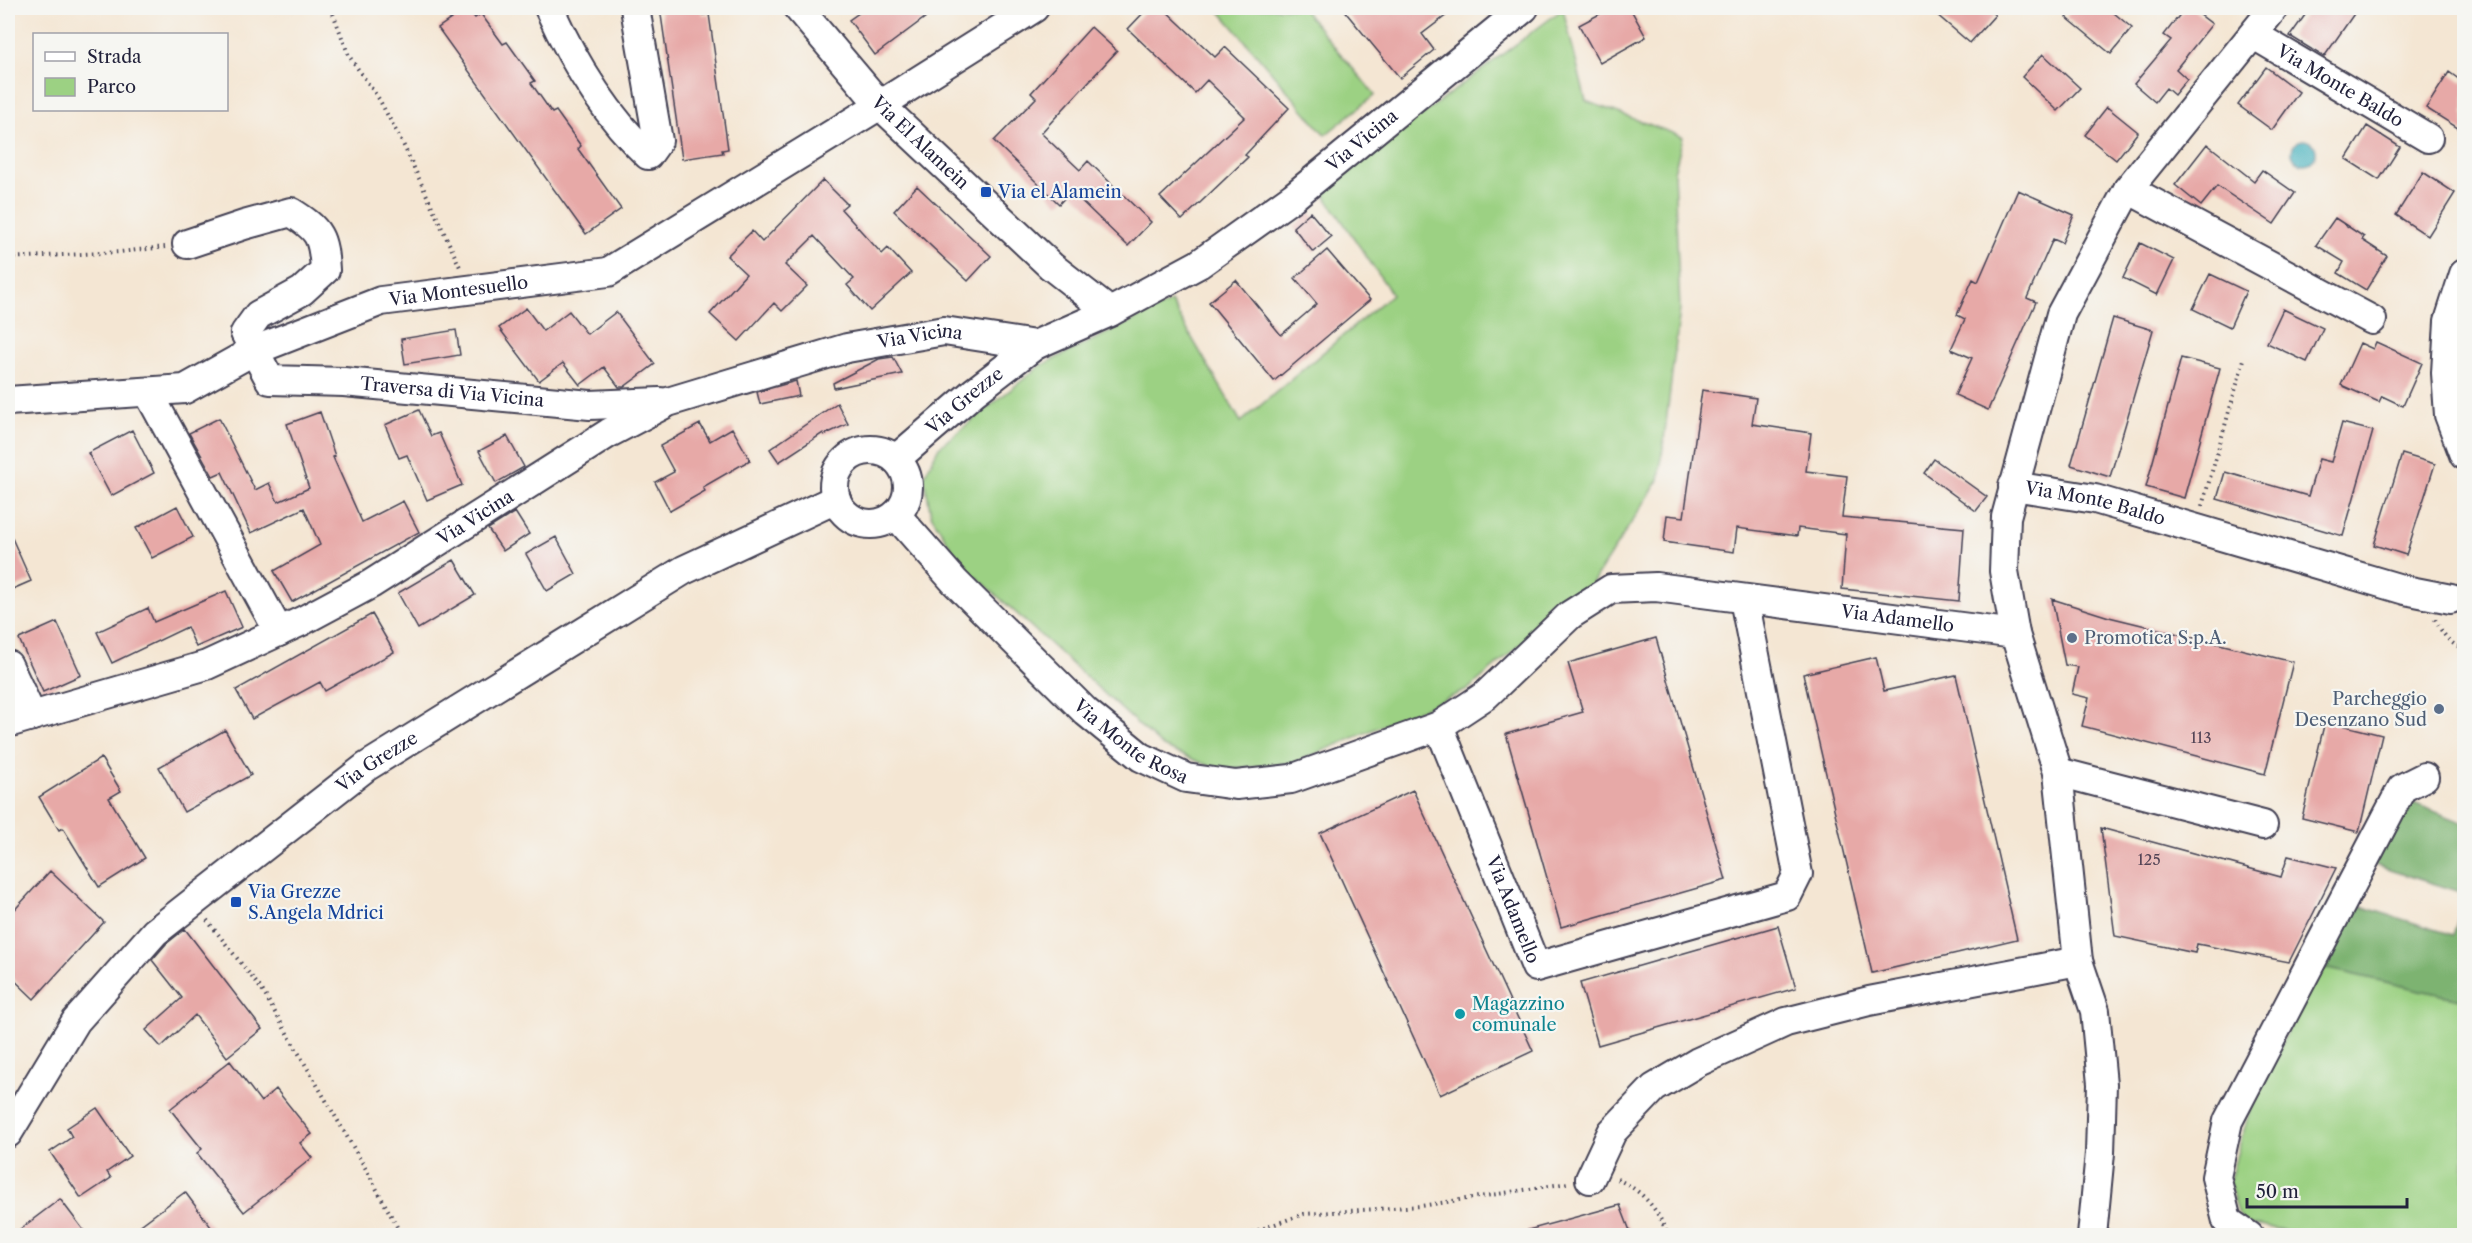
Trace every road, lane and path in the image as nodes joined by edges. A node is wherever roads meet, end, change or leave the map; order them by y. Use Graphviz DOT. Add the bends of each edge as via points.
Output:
graph roads {
  1 [pos="331,8"];
  2 [pos="549,8"];
  3 [pos="635,8"];
  4 [pos="798,8"];
  5 [pos="1034,8"];
  6 [pos="1524,8"];
  7 [pos="2274,8"];
  8 [pos="2254,34"];
  9 [pos="880,105"];
  10 [pos="2428,138"];
  11 [pos="2128,189"];
  12 [pos="187,244"];
  13 [pos="8,258"];
  14 [pos="2464,274"];
  15 [pos="471,289"];
  16 [pos="1110,312"];
  17 [pos="2372,320"];
  18 [pos="1035,345"];
  19 [pos="253,351"];
  20 [pos="2245,357"];
  21 [pos="148,392"];
  22 [pos="8,401"];
  23 [pos="668,402"];
  24 [pos="2464,455"];
  25 [pos="896,459"];
  26 [pos="2013,486"];
  27 [pos="836,499"];
  28 [pos="896,515"];
  29 [pos="2196,528"];
  30 [pos="1744,599"];
  31 [pos="2451,599"];
  32 [pos="279,632"];
  33 [pos="2015,634"];
  34 [pos="8,664"];
  35 [pos="20,720"];
  36 [pos="1439,726"];
  37 [pos="2058,772"];
  38 [pos="2424,777"];
  39 [pos="2263,825"];
  40 [pos="193,902"];
  41 [pos="2078,961"];
  42 [pos="8,1133"];
  43 [pos="1590,1179"];
  44 [pos="402,1236"];
  45 [pos="1241,1236"];
  46 [pos="1668,1236"];
  47 [pos="2092,1236"];
  48 [pos="2249,1236"];
  1 -- 15 [label="path" via="349,56 379,99 403,144"];
  2 -- 3 [label="street" via="566,46 623,132 648,155 658,141"];
  4 -- 9 [label="street, Via El Alamein"];
  5 -- 9 [label="street, Via Montesuello"];
  6 -- 16 [label="street, Via Vicina" via="1293,198 1199,264"];
  7 -- 8 [label="street, Via Monte Baldo"];
  8 -- 10 [label="street, Via Monte Baldo"];
  8 -- 11 [label="street, Via Monte Baldo"];
  9 -- 15 [label="street, Via Montesuello" via="608,272"];
  9 -- 16 [label="street, Via El Alamein" via="1051,266"];
  11 -- 17 [label="street"];
  11 -- 26 [label="street, Via Monte Baldo" via="2061,314"];
  12 -- 13 [label="path"];
  12 -- 19 [label="street" via="291,212 312,226 323,246 325,270 302,291 258,315 245,333"];
  14 -- 24 [label="street" via="2449,321 2446,372 2449,416"];
  15 -- 19 [label="street, Via Montesuello" via="381,300"];
  16 -- 18 [label="street, Via Vicina"];
  18 -- 23 [label="street, Via Vicina" via="944,331 846,348"];
  18 -- 25 [label="street, Via Grezze"];
  19 -- 21 [label="street, Via Montesuello" via="185,389"];
  19 -- 23 [label="street, Traversa di Via Vicina" via="270,380 344,382 590,405"];
  20 -- 29 [label="path"];
  21 -- 22 [label="street, Via Montesuello"];
  21 -- 32 [label="street"];
  23 -- 32 [label="street, Via Vicina" via="609,433 371,584"];
  25 -- 27 [label="street" via="874,449 850,456 835,475"];
  25 -- 28 [label="street" via="904,469 908,494"];
  26 -- 29 [label="street, Via Monte Baldo" via="2095,500"];
  26 -- 33 [label="street" via="2006,517 2004,571"];
  27 -- 28 [label="street" via="841,510 862,523 874,525"];
  27 -- 40 [label="street, Via Grezze" via="684,570 366,767"];
  28 -- 36 [label="street, Via Monte Rosa" via="955,582 1086,712 1141,757 1186,778 1236,785 1291,779"];
  29 -- 31 [label="street, Via Monte Baldo" via="2405,590"];
  30 -- 33 [label="street, Via Adamello"];
  30 -- 36 [label="street, Via Adamello" via="1656,587 1611,589 1569,615 1486,695"];
  30 -- 36 [label="street, Via Adamello" via="1798,874 1787,896 1536,967"];
  32 -- 35 [label="street, Via Vicina" via="207,664"];
  33 -- 37 [label="street"];
  34 -- 35 [label="street"];
  37 -- 39 [label="street"];
  37 -- 41 [label="street"];
  38 -- 48 [label="street" via="2402,788 2228,1121 2216,1177 2227,1221"];
  40 -- 42 [label="street, Via Grezze" via="155,932 76,1021"];
  40 -- 44 [label="path" via="262,990"];
  41 -- 43 [label="street" via="1869,1001 1786,1022 1698,1062 1654,1088 1612,1132"];
  41 -- 47 [label="street" via="2095,1011 2102,1084"];
  43 -- 45 [label="path" via="1421,1206 1304,1215"];
  43 -- 46 [label="path" via="1614,1178 1632,1186 1652,1204"];
}
